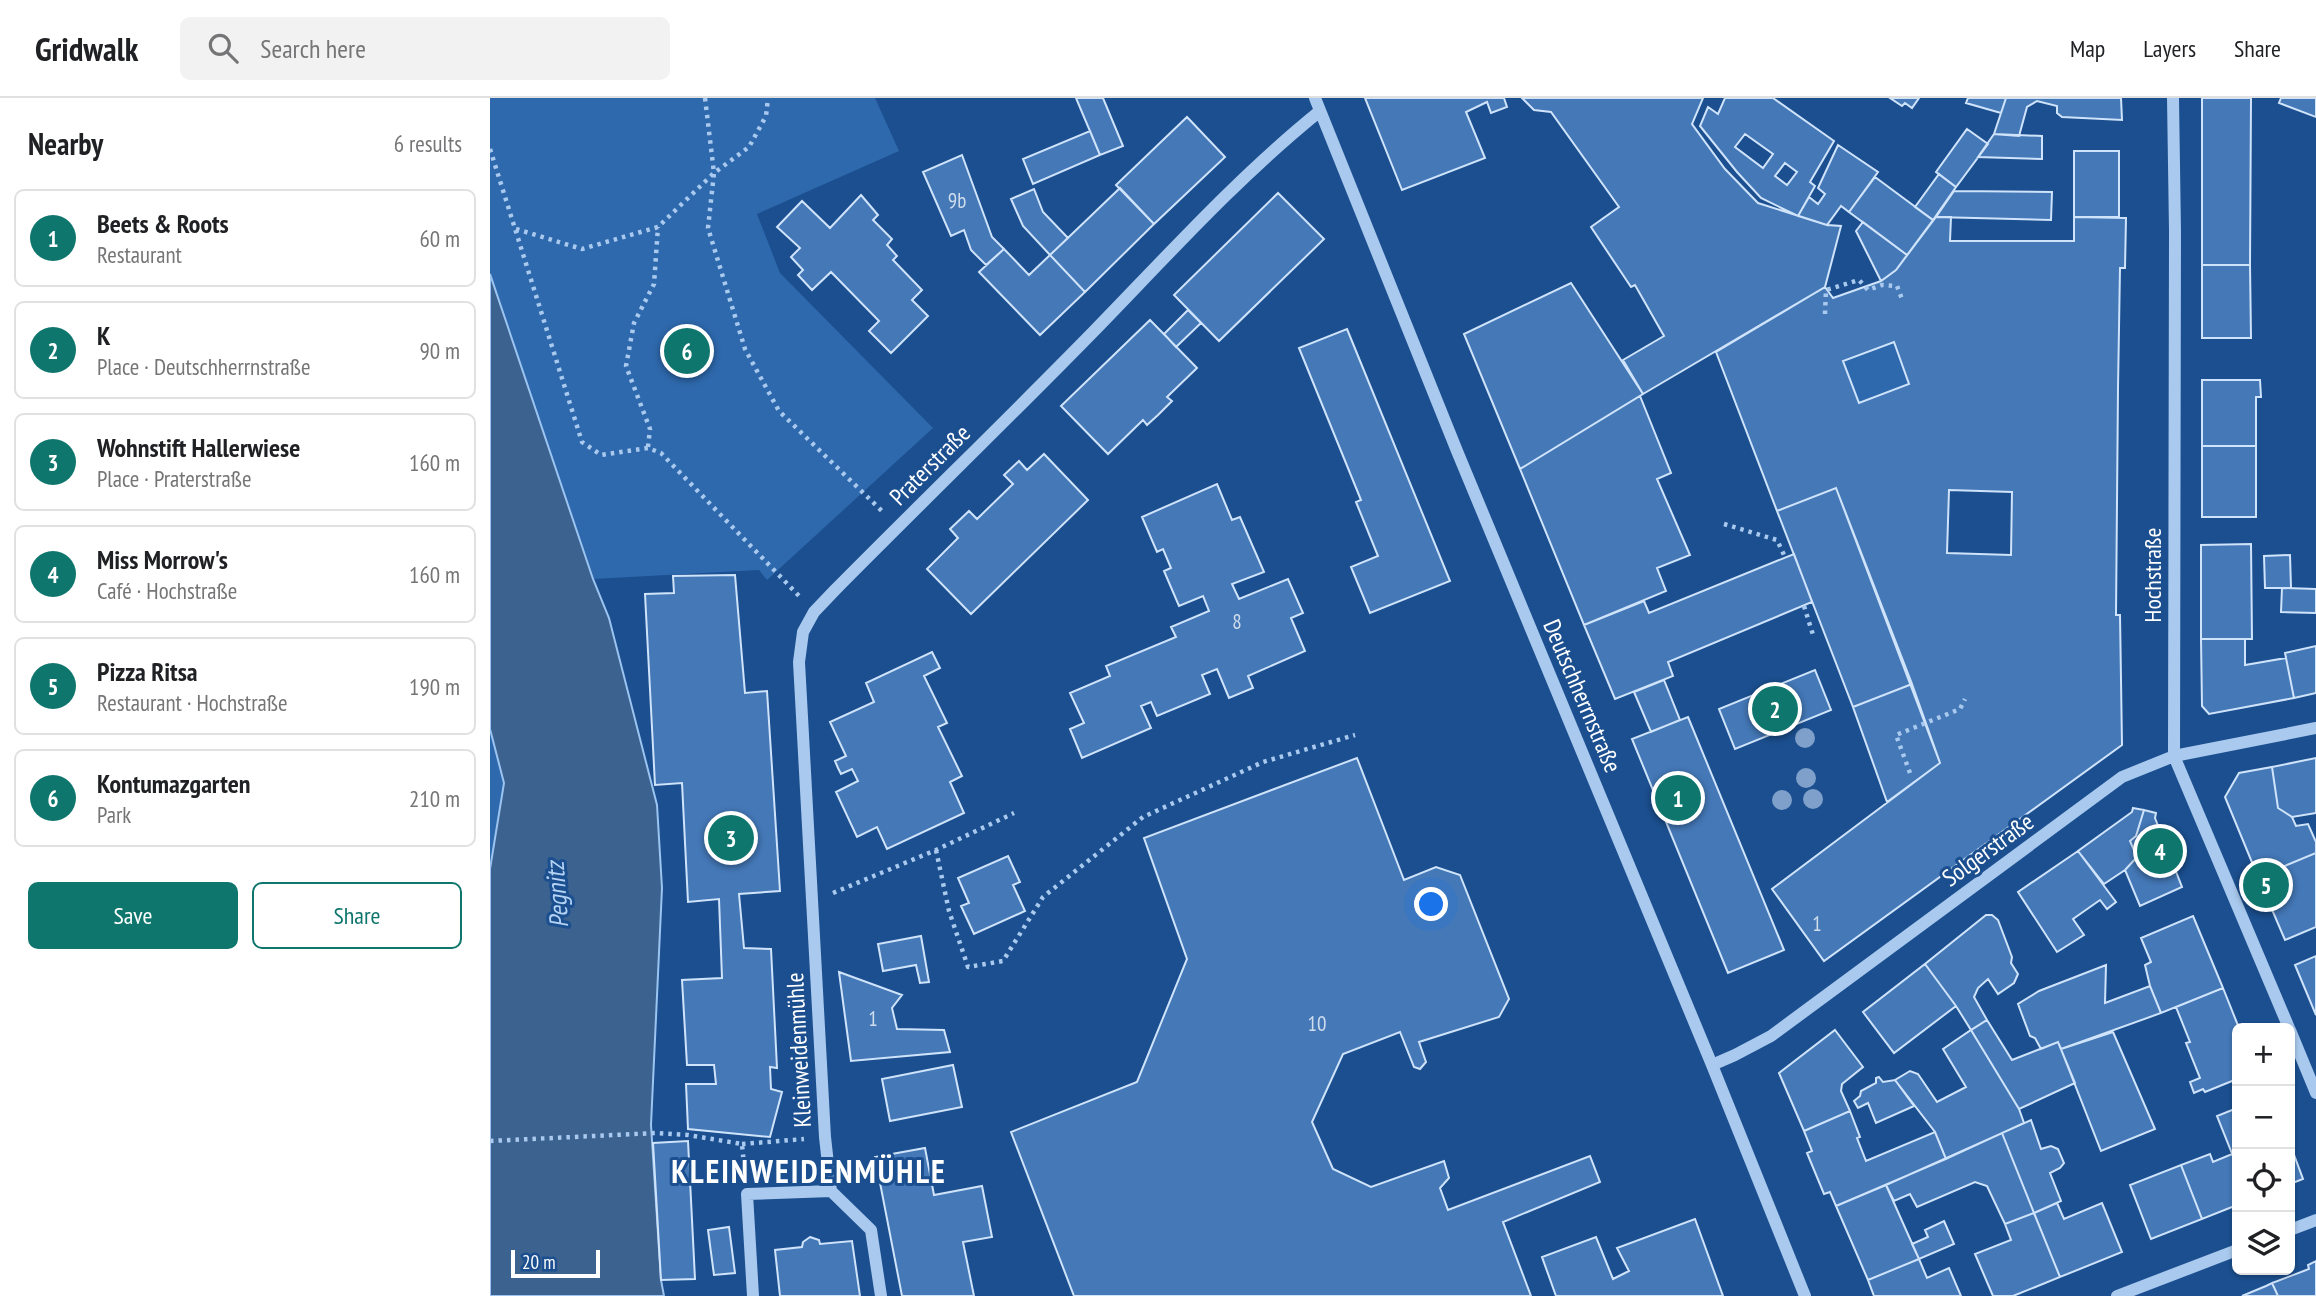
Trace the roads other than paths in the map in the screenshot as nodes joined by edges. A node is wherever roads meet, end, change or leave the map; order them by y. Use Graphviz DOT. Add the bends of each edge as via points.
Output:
graph roads {
  1 [pos="1315,98"];
  2 [pos="2173,98"];
  3 [pos="1320,111"];
  4 [pos="2316,728"];
  5 [pos="2174,756"];
  6 [pos="814,949"];
  7 [pos="2286,1023"];
  8 [pos="2295,1043"];
  9 [pos="1712,1065"];
  10 [pos="2316,1093"];
  11 [pos="831,1191"];
  12 [pos="2316,1220"];
  13 [pos="2295,1228"];
  14 [pos="2232,1252"];
  15 [pos="754,1296"];
  16 [pos="881,1296"];
  17 [pos="1805,1296"];
  18 [pos="2117,1296"];
  1 -- 3 [label="street, Deutschherrnstraße"];
  2 -- 5 [label="street, Hochstraße"];
  3 -- 6 [label="street, Praterstraße" via="1245,176 814,612 803,632 799,662"];
  3 -- 9 [label="street, Deutschherrnstraße"];
  4 -- 5 [label="street, Solgerstraße"];
  5 -- 7 [label="street, Hochstraße"];
  5 -- 9 [label="street, Solgerstraße" via="2122,777 1771,1036"];
  6 -- 11 [label="street, Kleinweidenmühle"];
  8 -- 10 [label="street, Hochstraße"];
  9 -- 17 [label="street, Deutschherrnstraße"];
  11 -- 15 [label="street" via="747,1194"];
  11 -- 16 [label="street" via="871,1230"];
  12 -- 13 [label="street"];
  14 -- 18 [label="street"];
}
